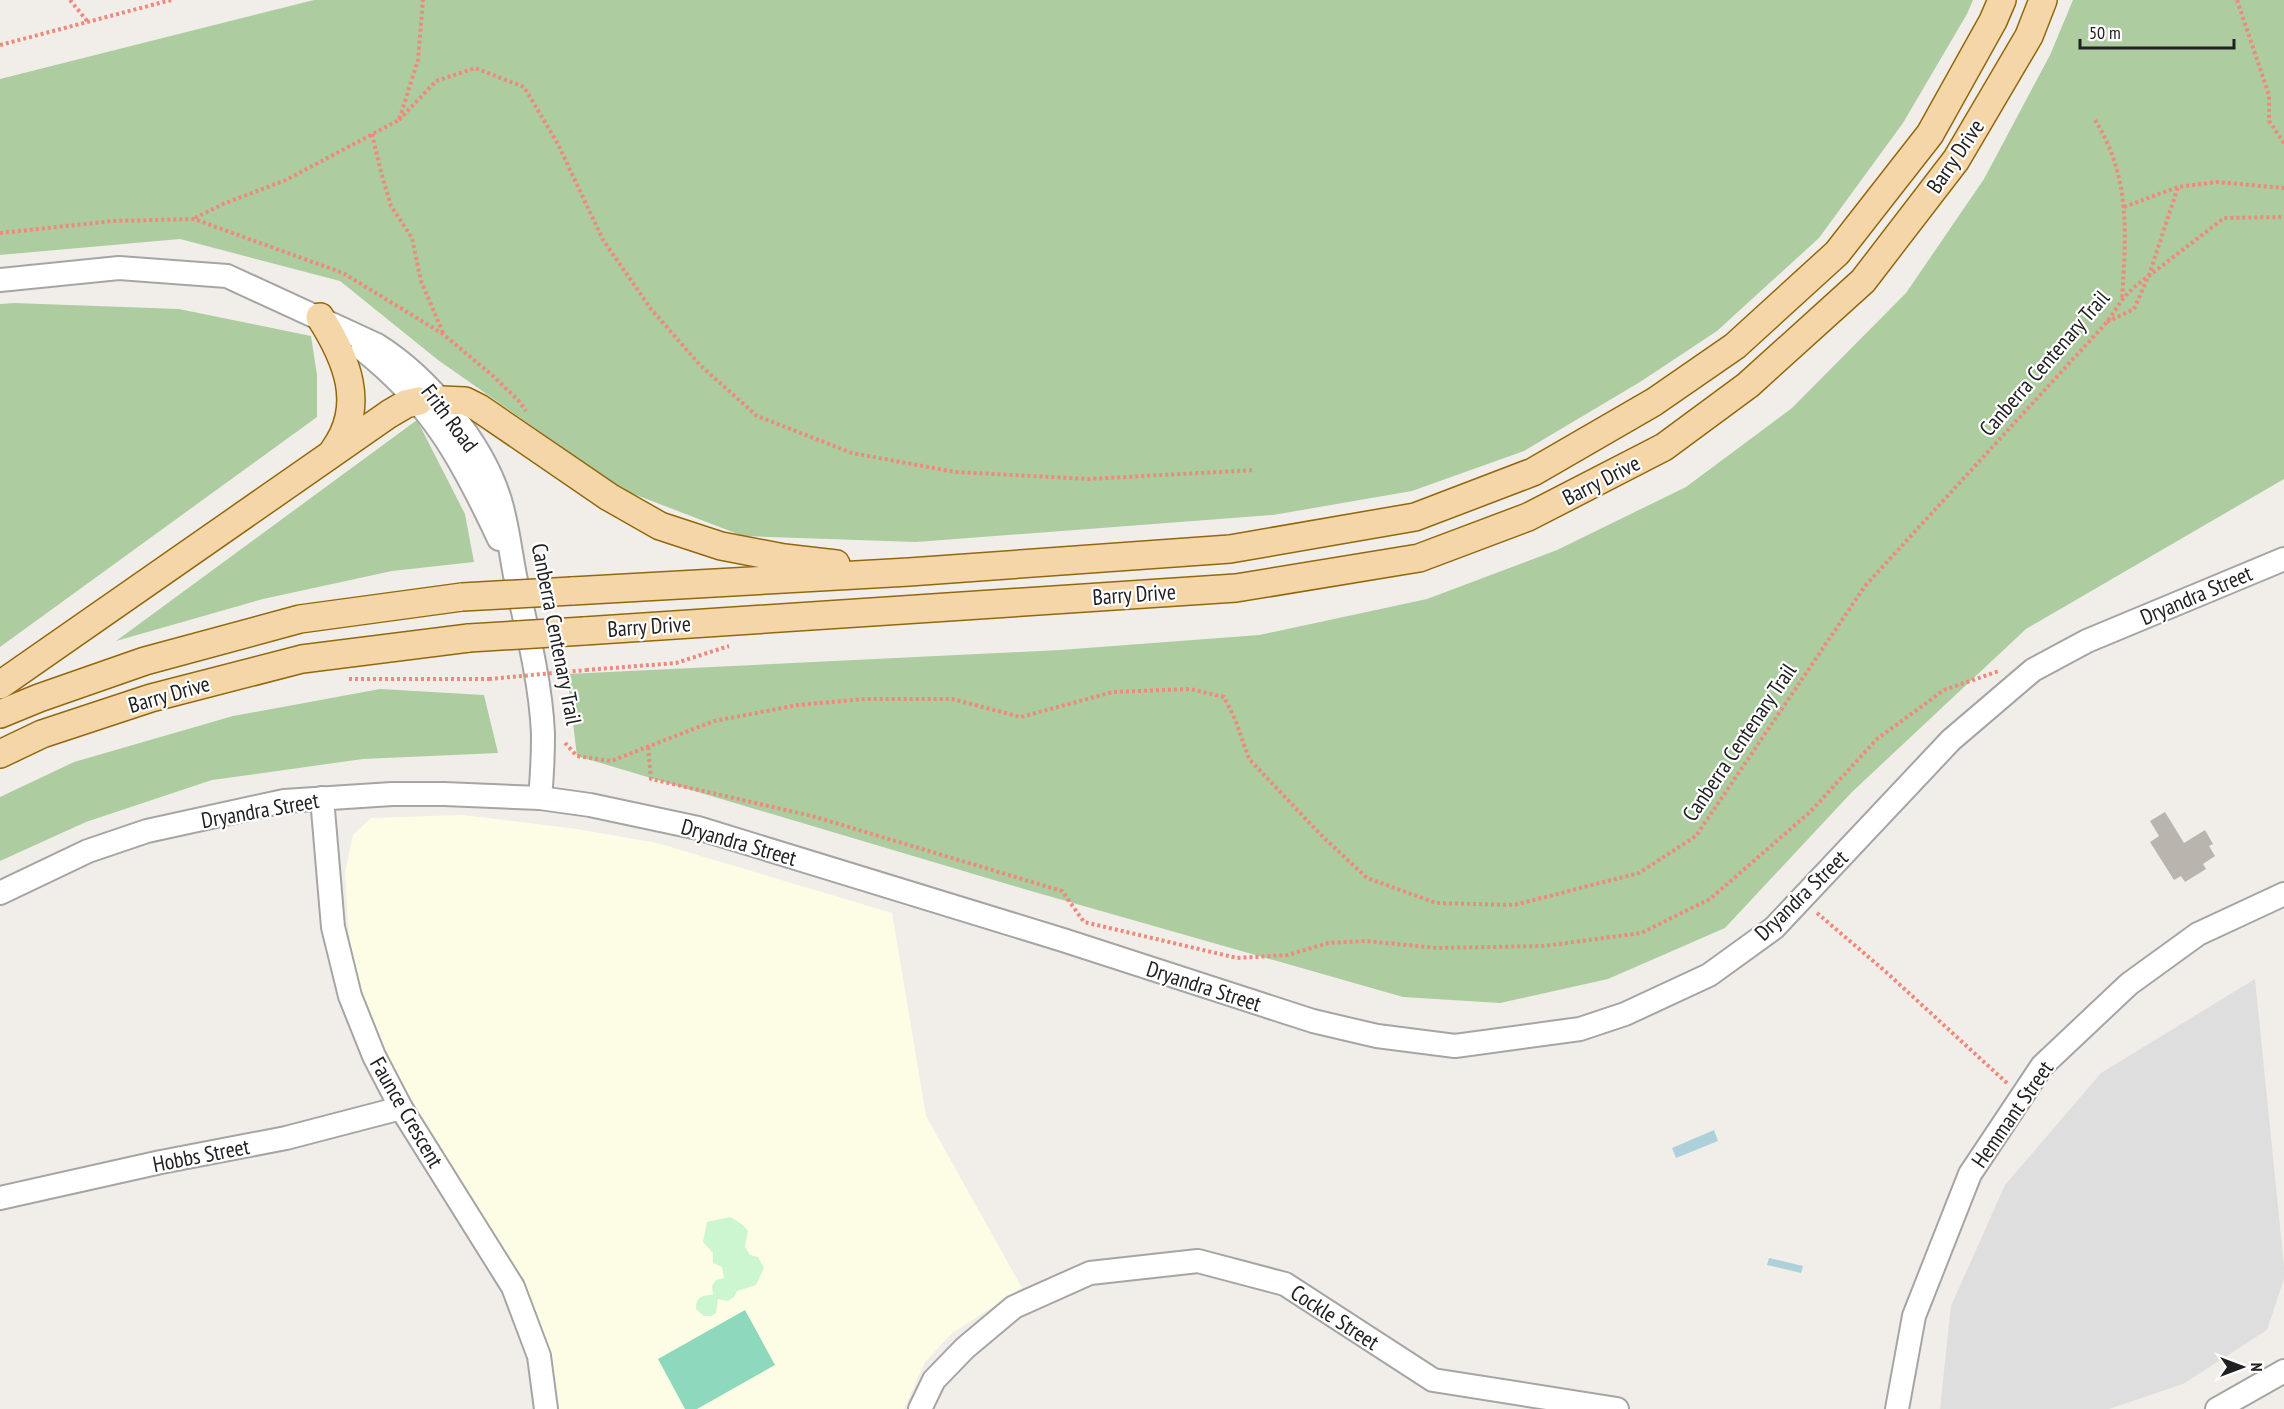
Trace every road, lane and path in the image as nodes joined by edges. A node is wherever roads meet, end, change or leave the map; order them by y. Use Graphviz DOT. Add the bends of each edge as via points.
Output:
graph roads {
  1 [pos="70,0"];
  2 [pos="171,0"];
  3 [pos="423,0"];
  4 [pos="2002,0"];
  5 [pos="2043,0"];
  6 [pos="2237,0"];
  7 [pos="88,22"];
  8 [pos="0,45"];
  9 [pos="399,120"];
  10 [pos="2096,120"];
  11 [pos="372,134"];
  12 [pos="2284,143"];
  13 [pos="2178,187"];
  14 [pos="2284,188"];
  15 [pos="2124,207"];
  16 [pos="2284,217"];
  17 [pos="194,219"];
  18 [pos="2149,275"];
  19 [pos="0,280"];
  20 [pos="2122,300"];
  21 [pos="320,317"];
  22 [pos="2107,322"];
  23 [pos="443,334"];
  24 [pos="430,401"];
  25 [pos="332,453"];
  26 [pos="1256,470"];
  27 [pos="2284,559"];
  28 [pos="909,572"];
  29 [pos="730,646"];
  30 [pos="551,669"];
  31 [pos="2033,670"];
  32 [pos="345,679"];
  33 [pos="553,680"];
  34 [pos="0,685"];
  35 [pos="0,714"];
  36 [pos="560,737"];
  37 [pos="648,747"];
  38 [pos="0,754"];
  39 [pos="322,798"];
  40 [pos="540,798"];
  41 [pos="0,892"];
  42 [pos="2284,895"];
  43 [pos="2284,901"];
  44 [pos="1814,910"];
  45 [pos="2022,1097"];
  46 [pos="401,1108"];
  47 [pos="0,1198"];
  48 [pos="2284,1371"];
  49 [pos="546,1409"];
  50 [pos="920,1409"];
  51 [pos="1617,1409"];
  52 [pos="1897,1409"];
  53 [pos="2217,1409"];
  1 -- 7 [label="path"];
  2 -- 7 [label="path"];
  3 -- 9 [label="path" via="418,60"];
  4 -- 28 [label="main road, Barry Drive" via="1930,134 1837,253 1735,346 1654,402 1533,472 1415,517 1230,549"];
  5 -- 38 [label="main road, Barry Drive, bridge" via="2029,36 1956,160 1863,282 1748,385 1664,447 1528,517 1419,558 1236,588 469,638 302,659 151,698 42,734"];
  6 -- 12 [label="path" via="2269,95 2269,121"];
  7 -- 8 [label="path"];
  9 -- 11 [label="path"];
  9 -- 26 [label="path" via="436,81 475,68 524,87 558,144 603,240 651,309 700,365 757,416 852,453 955,472 1089,479"];
  10 -- 15 [label="path" via="2108,141"];
  11 -- 17 [label="path" via="286,180"];
  11 -- 23 [label="path" via="391,206 412,238 421,282"];
  13 -- 14 [label="path" via="2217,182"];
  13 -- 15 [label="path"];
  13 -- 18 [label="path"];
  15 -- 20 [label="path"];
  16 -- 18 [label="path, Canberra Centenary Trail" via="2224,218"];
  18 -- 20 [label="path, Canberra Centenary Trail"];
  18 -- 22 [label="path" via="2134,309"];
  19 -- 21 [label="street, Frith Road" via="119,268 227,276"];
  20 -- 22 [label="path, Canberra Centenary Trail"];
  21 -- 24 [label="street, Frith Road"];
  21 -- 25 [label="main road" via="337,345 352,386 346,428"];
  22 -- 37 [label="path, Canberra Centenary Trail" via="1865,586 1696,836 1639,873 1514,905 1436,903 1367,878 1249,759 1224,697 1190,689 1113,692 1021,717 951,699 865,699 798,705 714,722"];
  24 -- 25 [label="main road" via="406,404"];
  24 -- 28 [label="main road" via="465,401 479,408 609,497 660,526 756,553"];
  24 -- 40 [label="street, Frith Road" via="513,570 540,704"];
  25 -- 34 [label="main road"];
  27 -- 31 [label="street, Dryandra Street" via="2086,641"];
  28 -- 35 [label="main road, Barry Drive, bridge" via="462,597 300,619 146,661"];
  29 -- 32 [label="path, bridge" via="676,663 489,679"];
  30 -- 33 [label="path, Canberra Centenary Trail"];
  31 -- 37 [label="path" via="1996,671 1944,690 1877,739 1810,812 1710,900 1641,933 1544,946 1437,948 1366,941 1328,943 1288,955 1237,958 1084,922 1062,891 812,816 651,779"];
  31 -- 40 [label="street, Dryandra Street" via="1951,740 1774,928 1709,975 1625,1014 1580,1029 1455,1046 1377,1036 1313,1022 1064,940 698,828"];
  36 -- 37 [label="path, Canberra Centenary Trail" via="577,756 611,761"];
  39 -- 40 [label="street, Dryandra Street" via="444,794"];
  39 -- 41 [label="street, Dryandra Street" via="284,801 147,831 88,851"];
  39 -- 46 [label="street, Faunce Crescent" via="333,927 350,996 374,1056"];
  42 -- 43 [label="street"];
  42 -- 45 [label="street, Hemmant Street" via="2198,934 2129,984 2042,1066"];
  44 -- 45 [label="path"];
  45 -- 52 [label="street, Hemmant Street" via="1970,1174 1914,1316"];
  46 -- 47 [label="street, Hobbs Street" via="286,1138"];
  46 -- 49 [label="street, Faunce Crescent" via="513,1287 539,1356"];
  48 -- 53 [label="street"];
  50 -- 51 [label="street, Cockle Street" via="934,1380 964,1348 1014,1307 1090,1273 1198,1261 1285,1284 1433,1380"];
}
